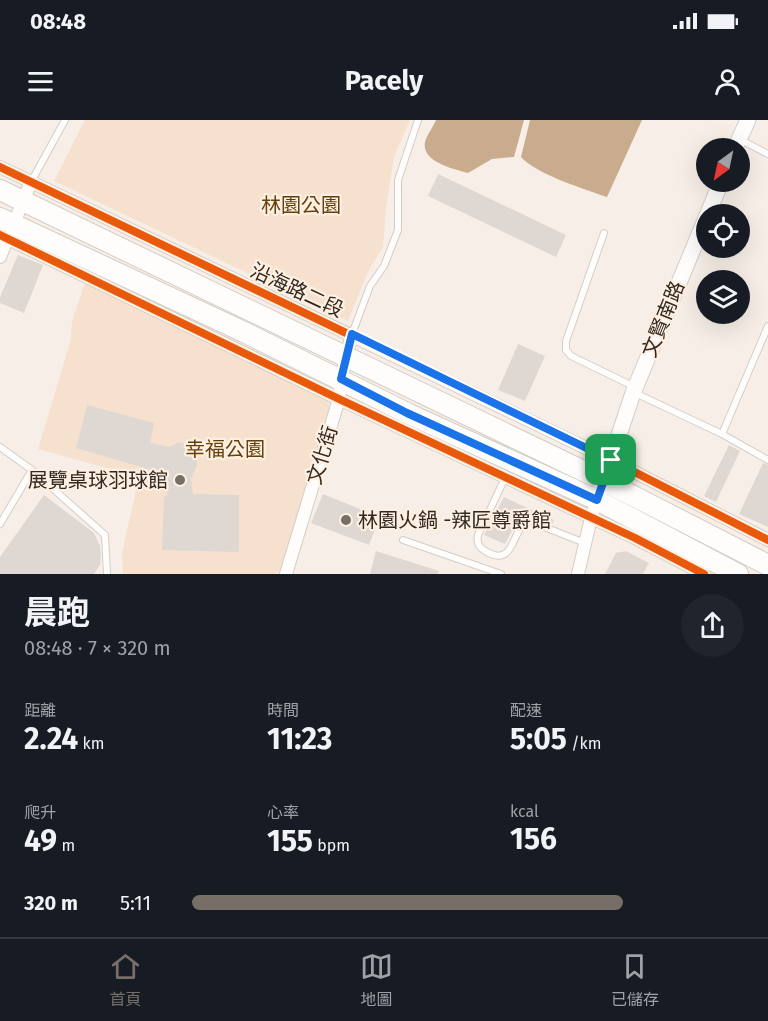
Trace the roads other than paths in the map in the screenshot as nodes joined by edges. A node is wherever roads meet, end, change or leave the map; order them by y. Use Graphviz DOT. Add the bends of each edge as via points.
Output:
graph roads {
  1 [pos="65,120"];
  2 [pos="418,120"];
  3 [pos="748,120"];
  4 [pos="740,138"];
  5 [pos="750,148"];
  6 [pos="768,154"];
  7 [pos="0,167"];
  8 [pos="31,183"];
  9 [pos="0,190"];
  10 [pos="717,192"];
  11 [pos="22,202"];
  12 [pos="5,229"];
  13 [pos="604,233"];
  14 [pos="0,257"];
  15 [pos="768,326"];
  16 [pos="352,334"];
  17 [pos="347,358"];
  18 [pos="341,379"];
  19 [pos="634,390"];
  20 [pos="339,399"];
  21 [pos="722,434"];
  22 [pos="0,447"];
  23 [pos="611,460"];
  24 [pos="768,460"];
  25 [pos="32,470"];
  26 [pos="505,478"];
  27 [pos="604,481"];
  28 [pos="594,509"];
  29 [pos="0,524"];
  30 [pos="403,540"];
  31 [pos="768,540"];
  32 [pos="585,543"];
  33 [pos="768,565"];
  34 [pos="106,574"];
  35 [pos="286,574"];
  36 [pos="501,574"];
  37 [pos="578,574"];
  38 [pos="704,574"];
  39 [pos="738,574"];
  1 -- 8 [label="lane"];
  2 -- 16 [label="lane" via="398,180 398,230"];
  3 -- 4 [label="street"];
  5 -- 6 [label="lane"];
  7 -- 8 [label="street, 沿海路二段"];
  8 -- 11 [label="street"];
  8 -- 16 [label="street, 沿海路二段"];
  9 -- 11 [label="main road, 沿海路二段"];
  10 -- 19 [label="street, 文賢南路"];
  11 -- 12 [label="street"];
  11 -- 17 [label="main road, 沿海路二段"];
  12 -- 14 [label="street"];
  12 -- 18 [label="main road" via="244,332"];
  12 -- 20 [label="street"];
  13 -- 19 [label="lane" via="566,350"];
  15 -- 21 [label="lane"];
  16 -- 17 [label="street, 文化街"];
  16 -- 23 [label="street, 沿海路二段"];
  17 -- 18 [label="street, 文化街"];
  17 -- 27 [label="main road, 沿海路二段"];
  18 -- 20 [label="street, 文化街"];
  18 -- 28 [label="main road"];
  19 -- 21 [label="lane"];
  19 -- 23 [label="street, 文賢南路"];
  20 -- 26 [label="street"];
  20 -- 35 [label="street, 文化街"];
  21 -- 24 [label="lane"];
  22 -- 25 [label="lane"];
  23 -- 27 [label="street, 文賢南路"];
  23 -- 31 [label="street, 沿海路二段"];
  25 -- 29 [label="lane"];
  25 -- 34 [label="lane" via="105,535"];
  26 -- 28 [label="street"];
  26 -- 32 [label="lane" via="478,535 477,542 483,550 496,555 507,553 523,524 529,521"];
  27 -- 28 [label="street, 文賢南路"];
  27 -- 33 [label="main road, 沿海路二段"];
  28 -- 32 [label="street"];
  28 -- 38 [label="street" via="635,538"];
  28 -- 39 [label="main road"];
  30 -- 36 [label="lane"];
  32 -- 37 [label="street"];
}
